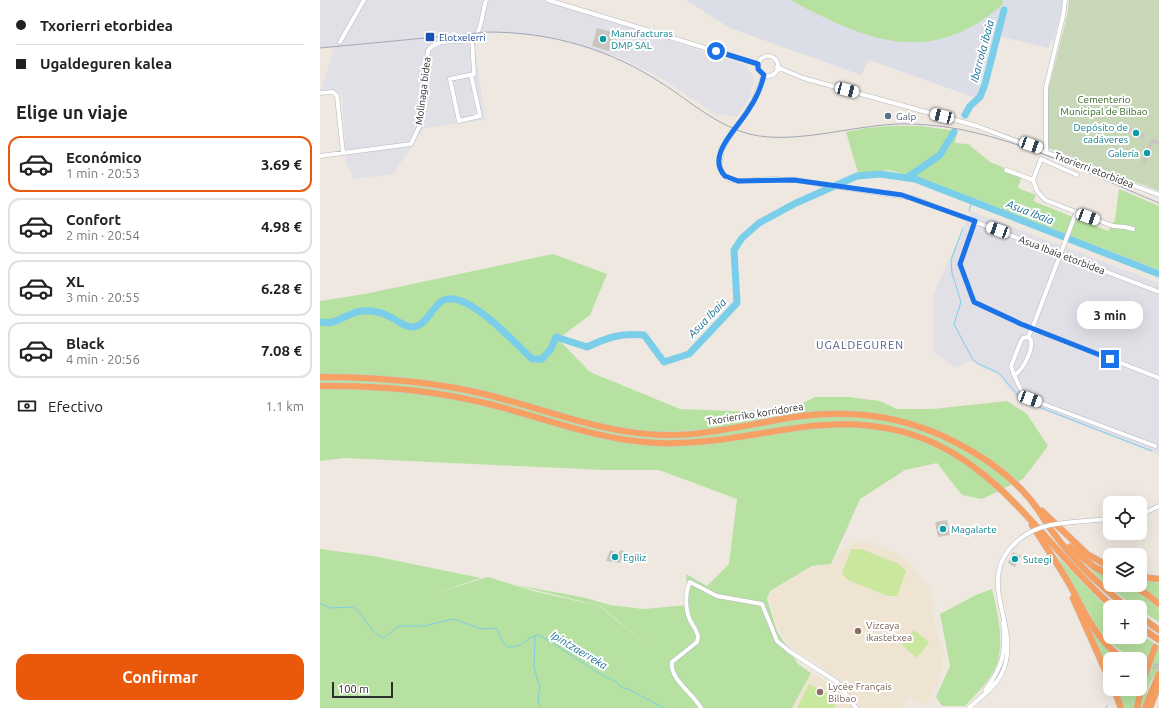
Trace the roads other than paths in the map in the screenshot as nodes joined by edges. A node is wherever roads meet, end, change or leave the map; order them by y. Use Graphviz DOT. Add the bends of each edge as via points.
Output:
graph roads {
  1 [pos="364,0"];
  2 [pos="486,0"];
  3 [pos="548,0"];
  4 [pos="1065,0"];
  5 [pos="472,38"];
  6 [pos="340,42"];
  7 [pos="758,64"];
  8 [pos="778,67"];
  9 [pos="471,75"];
  10 [pos="764,75"];
  11 [pos="320,93"];
  12 [pos="1046,151"];
  13 [pos="343,153"];
  14 [pos="320,156"];
  15 [pos="1006,170"];
  16 [pos="1077,174"];
  17 [pos="1033,180"];
  18 [pos="1159,195"];
  19 [pos="1076,213"];
  20 [pos="975,221"];
  21 [pos="1132,229"];
  22 [pos="1060,254"];
  23 [pos="1159,292"];
  24 [pos="1032,329"];
  25 [pos="1028,337"];
  26 [pos="1014,375"];
  27 [pos="320,377"];
  28 [pos="1159,378"];
  29 [pos="320,386"];
  30 [pos="1155,446"];
  31 [pos="1030,498"];
  32 [pos="1159,506"];
  33 [pos="1024,512"];
  34 [pos="1147,512"];
  35 [pos="1041,514"];
  36 [pos="1103,519"];
  37 [pos="1103,563"];
  38 [pos="1058,566"];
  39 [pos="1103,572"];
  40 [pos="1147,578"];
  41 [pos="1159,580"];
  42 [pos="1143,592"];
  43 [pos="1106,600"];
  44 [pos="1118,600"];
  45 [pos="1159,604"];
  46 [pos="1147,622"];
  47 [pos="1159,630"];
  48 [pos="1147,632"];
  49 [pos="1159,640"];
  50 [pos="1155,646"];
  51 [pos="1114,652"];
  52 [pos="1103,666"];
  53 [pos="1159,674"];
  54 [pos="1159,684"];
  55 [pos="1117,696"];
  56 [pos="701,708"];
  57 [pos="856,708"];
  58 [pos="968,708"];
  59 [pos="1121,708"];
  60 [pos="1137,708"];
  61 [pos="1145,708"];
  62 [pos="1150,708"];
  1 -- 6 [label="street"];
  2 -- 5 [label="street" via="477,33"];
  3 -- 7 [label="street"];
  4 -- 12 [label="street" via="1046,87"];
  5 -- 9 [label="street" via="474,74"];
  5 -- 13 [label="street, Molinaga bidea" via="430,47 419,126 413,141 409,144"];
  7 -- 8 [label="street, Txorierri etorbidea" via="762,58 768,56 776,61"];
  7 -- 10 [label="street" via="758,69"];
  8 -- 10 [label="street" via="773,75"];
  8 -- 12 [label="street, Txorierri etorbidea" via="803,78 955,119"];
  9 -- 9 [label="street" via="450,79 458,121 480,116"];
  10 -- 20 [label="street, Asua Ibaia etorbidea, bridge" via="754,100 722,150 719,165 728,179 784,179 882,192 913,198"];
  11 -- 13 [label="street" via="333,92 337,96"];
  12 -- 18 [label="street, Txorierri etorbidea"];
  13 -- 14 [label="street"];
  15 -- 17 [label="street"];
  16 -- 17 [label="street" via="1041,159"];
  17 -- 19 [label="street" via="1037,191 1045,200"];
  19 -- 21 [label="street" via="1113,226"];
  19 -- 22 [label="street"];
  20 -- 22 [label="street, Asua Ibaia etorbidea"];
  20 -- 24 [label="street" via="960,264 974,302"];
  22 -- 23 [label="street, Asua Ibaia etorbidea"];
  22 -- 24 [label="street"];
  24 -- 25 [label="street"];
  24 -- 28 [label="street"];
  25 -- 26 [label="street" via="1031,344 1021,370"];
  25 -- 26 [label="street" via="1022,339 1011,366"];
  26 -- 30 [label="street" via="1022,392 1030,399"];
  27 -- 31 [label="highway, Txorierriko korridorea" via="384,378 443,386 496,397 609,428 652,434 709,432 813,415 879,417 912,424 956,442 1007,476"];
  29 -- 33 [label="highway, Txorierriko korridorea" via="383,387 442,394 594,434 645,443 696,442 818,424 882,427 928,441 967,462 994,482"];
  31 -- 35 [label="highway, Txorierriko korridorea"];
  31 -- 37 [label="highway" via="1087,554"];
  32 -- 34 [label="street"];
  33 -- 38 [label="highway"];
  33 -- 43 [label="highway, Txorierriko korridorea"];
  35 -- 39 [label="highway" via="1074,551"];
  35 -- 44 [label="highway, Txorierriko korridorea" via="1079,563"];
  36 -- 58 [label="street, bridge" via="1033,530 1006,554 999,572 998,592 1005,644 1002,663 978,700"];
  38 -- 51 [label="highway" via="1094,629"];
  38 -- 52 [label="highway"];
  40 -- 41 [label="highway"];
  42 -- 45 [label="highway"];
  46 -- 47 [label="highway"];
  48 -- 49 [label="highway, bridge"];
  50 -- 60 [label="highway" via="1143,680"];
  53 -- 61 [label="highway"];
  54 -- 62 [label="highway"];
  55 -- 59 [label="highway"];
  56 -- 57 [label="street" via="671,668 672,662 697,642 697,630 689,619 687,599 690,582 717,596 762,604 776,641 837,682"];
}
